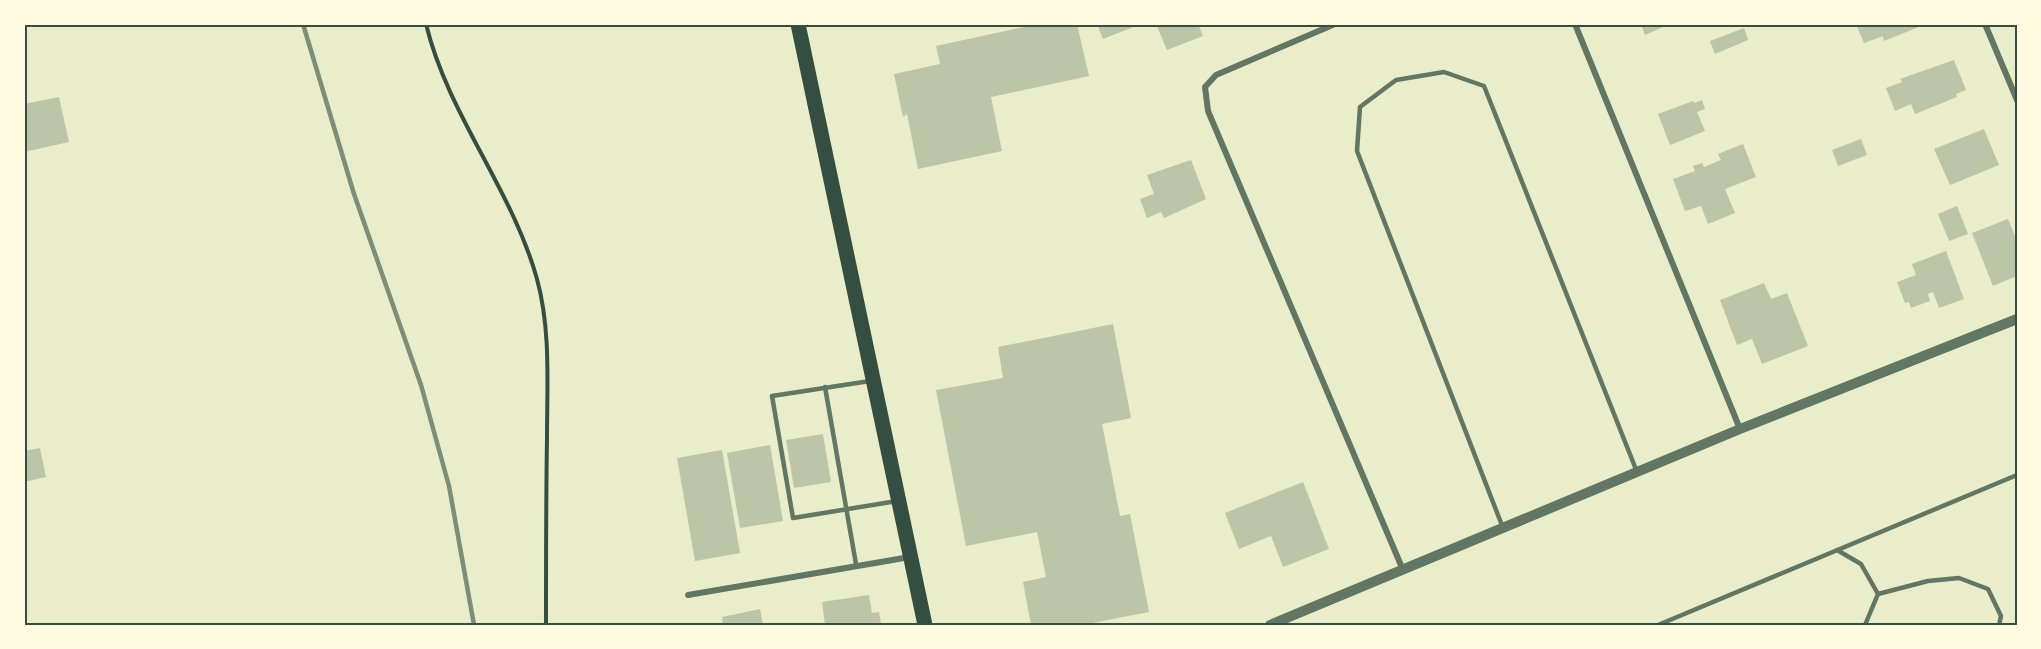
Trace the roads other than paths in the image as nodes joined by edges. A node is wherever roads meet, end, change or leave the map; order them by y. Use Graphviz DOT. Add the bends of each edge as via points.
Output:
graph roads {
  1 [pos="798,24"];
  2 [pos="1335,24"];
  3 [pos="1575,24"];
  4 [pos="1985,24"];
  5 [pos="2017,100"];
  6 [pos="2017,319"];
  7 [pos="873,381"];
  8 [pos="825,387"];
  9 [pos="1740,429"];
  10 [pos="1638,472"];
  11 [pos="2017,475"];
  12 [pos="898,501"];
  13 [pos="846,508"];
  14 [pos="1503,528"];
  15 [pos="1837,550"];
  16 [pos="910,557"];
  17 [pos="856,564"];
  18 [pos="1403,570"];
  19 [pos="1878,594"];
  20 [pos="688,595"];
  21 [pos="925,625"];
  22 [pos="1270,625"];
  23 [pos="1658,625"];
  24 [pos="1865,625"];
  25 [pos="1999,625"];
  1 -- 7 [label="main road"];
  2 -- 18 [label="street" via="1216,75 1205,87 1208,111"];
  3 -- 9 [label="street"];
  4 -- 5 [label="street"];
  6 -- 9 [label="street"];
  7 -- 8 [label="lane"];
  7 -- 12 [label="main road"];
  8 -- 13 [label="lane"];
  8 -- 13 [label="lane" via="772,396 791,507 793,518"];
  9 -- 10 [label="street"];
  10 -- 14 [label="street"];
  10 -- 14 [label="lane" via="1484,86 1444,72 1396,80 1360,107 1357,151"];
  11 -- 15 [label="lane"];
  12 -- 13 [label="lane"];
  12 -- 16 [label="main road"];
  13 -- 17 [label="lane"];
  14 -- 18 [label="street"];
  15 -- 19 [label="lane" via="1861,564"];
  15 -- 23 [label="lane"];
  16 -- 17 [label="street"];
  16 -- 21 [label="main road"];
  17 -- 20 [label="street"];
  18 -- 22 [label="street"];
  19 -- 24 [label="lane"];
  19 -- 25 [label="lane" via="1928,581 1959,578 1988,589 2001,616"];
}
